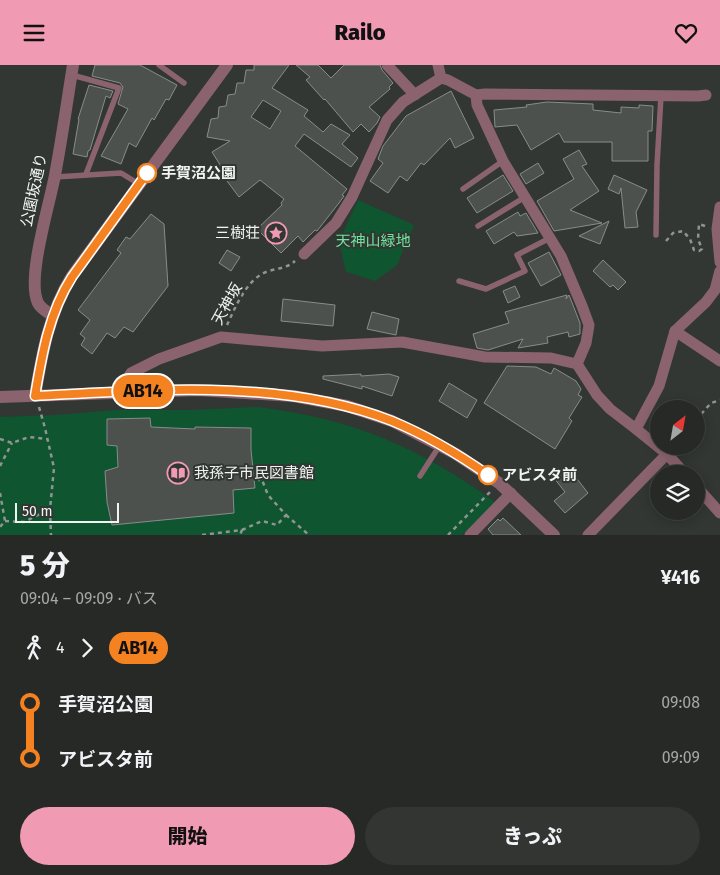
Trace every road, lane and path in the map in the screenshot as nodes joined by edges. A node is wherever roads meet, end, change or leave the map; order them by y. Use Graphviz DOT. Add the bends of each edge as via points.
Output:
graph roads {
  1 [pos="159,65"];
  2 [pos="226,65"];
  3 [pos="387,65"];
  4 [pos="438,65"];
  5 [pos="73,70"];
  6 [pos="441,78"];
  7 [pos="184,83"];
  8 [pos="415,95"];
  9 [pos="476,95"];
  10 [pos="706,95"];
  11 [pos="661,96"];
  12 [pos="504,161"];
  13 [pos="86,174"];
  14 [pos="55,177"];
  15 [pos="139,184"];
  16 [pos="463,189"];
  17 [pos="525,197"];
  18 [pos="720,207"];
  19 [pos="478,226"];
  20 [pos="717,229"];
  21 [pos="656,235"];
  22 [pos="550,238"];
  23 [pos="666,241"];
  24 [pos="304,254"];
  25 [pos="720,262"];
  26 [pos="720,271"];
  27 [pos="459,281"];
  28 [pos="52,315"];
  29 [pos="675,331"];
  30 [pos="221,337"];
  31 [pos="720,361"];
  32 [pos="577,364"];
  33 [pos="118,392"];
  34 [pos="35,396"];
  35 [pos="0,397"];
  36 [pos="720,400"];
  37 [pos="705,410"];
  38 [pos="636,429"];
  39 [pos="0,439"];
  40 [pos="47,439"];
  41 [pos="650,440"];
  42 [pos="12,443"];
  43 [pos="440,445"];
  44 [pos="665,455"];
  45 [pos="669,455"];
  46 [pos="677,465"];
  47 [pos="0,466"];
  48 [pos="420,476"];
  49 [pos="258,480"];
  50 [pos="499,483"];
  51 [pos="0,493"];
  52 [pos="511,493"];
  53 [pos="705,496"];
  54 [pos="50,509"];
  55 [pos="720,513"];
  56 [pos="286,515"];
  57 [pos="5,521"];
  58 [pos="0,527"];
  59 [pos="242,530"];
  60 [pos="51,535"];
  61 [pos="202,535"];
  62 [pos="240,535"];
  63 [pos="309,535"];
  64 [pos="448,535"];
  65 [pos="470,535"];
  66 [pos="554,535"];
  67 [pos="588,535"];
  1 -- 7 [label="lane"];
  2 -- 15 [label="street"];
  3 -- 8 [label="street"];
  4 -- 6 [label="street"];
  5 -- 13 [label="lane" via="119,87"];
  5 -- 14 [label="street, 公園坂通り"];
  6 -- 8 [label="street"];
  6 -- 9 [label="street"];
  8 -- 24 [label="street" via="403,102 387,120 352,197 336,223"];
  9 -- 11 [label="street"];
  9 -- 12 [label="street" via="477,105"];
  10 -- 11 [label="street"];
  11 -- 21 [label="lane"];
  12 -- 16 [label="lane"];
  12 -- 17 [label="street"];
  13 -- 14 [label="lane"];
  13 -- 15 [label="lane" via="121,173"];
  14 -- 28 [label="street, 公園坂通り" via="40,242 35,287 38,303"];
  15 -- 28 [label="street" via="72,277"];
  17 -- 19 [label="lane"];
  17 -- 22 [label="street"];
  18 -- 20 [label="street"];
  20 -- 23 [label="path" via="699,224 698,239 702,249 699,251 694,250 683,231 673,233"];
  20 -- 25 [label="street"];
  22 -- 27 [label="lane" via="517,255 525,271 486,289"];
  22 -- 32 [label="street" via="561,256 589,325"];
  24 -- 30 [label="path, 天神坂" via="288,267 265,272 247,287"];
  26 -- 29 [label="street" via="715,289 706,302"];
  28 -- 34 [label="street"];
  29 -- 31 [label="street"];
  29 -- 38 [label="street" via="659,386"];
  30 -- 32 [label="street" via="322,346 402,342 485,357 551,358"];
  30 -- 33 [label="street" via="159,359 131,373"];
  32 -- 38 [label="street" via="597,395"];
  33 -- 34 [label="street"];
  33 -- 43 [label="street" via="198,390 317,399 392,421"];
  34 -- 35 [label="street"];
  34 -- 40 [label="path"];
  36 -- 37 [label="path"];
  38 -- 41 [label="street"];
  39 -- 42 [label="path"];
  40 -- 42 [label="path" via="29,437"];
  40 -- 54 [label="path" via="54,468"];
  42 -- 47 [label="path"];
  43 -- 48 [label="lane"];
  43 -- 50 [label="street"];
  44 -- 67 [label="street"];
  45 -- 46 [label="street"];
  49 -- 56 [label="path" via="262,480 268,495"];
  50 -- 52 [label="street"];
  50 -- 64 [label="path"];
  51 -- 57 [label="path"];
  52 -- 65 [label="street"];
  52 -- 66 [label="street"];
  53 -- 55 [label="street"];
  54 -- 57 [label="path" via="24,522"];
  54 -- 60 [label="path"];
  56 -- 59 [label="path" via="277,525 262,521"];
  56 -- 63 [label="path"];
  57 -- 58 [label="path"];
  59 -- 61 [label="path"];
  59 -- 62 [label="path"];
}
